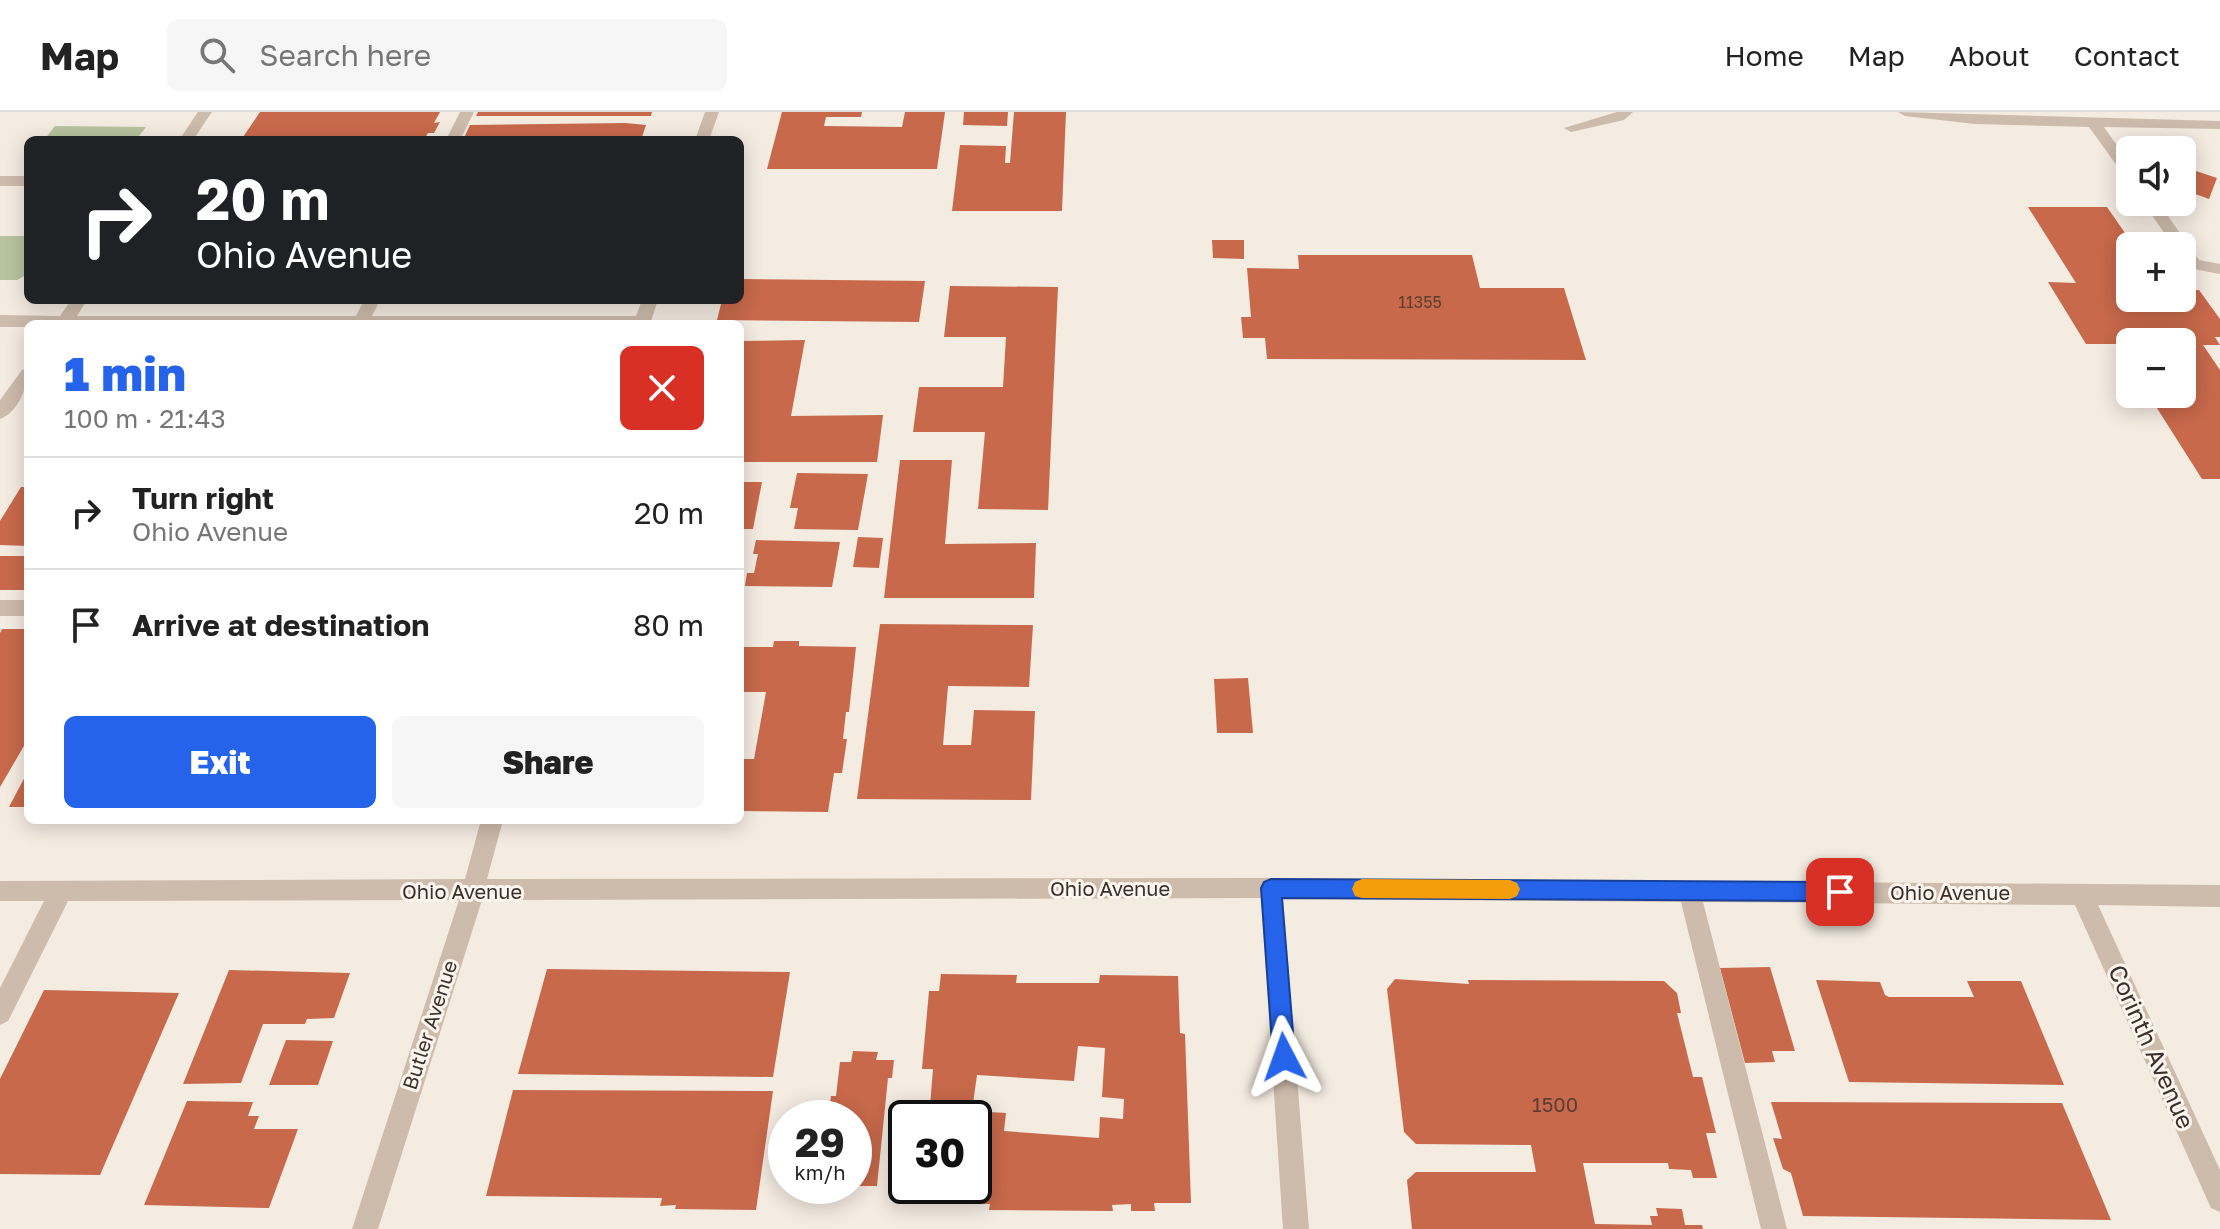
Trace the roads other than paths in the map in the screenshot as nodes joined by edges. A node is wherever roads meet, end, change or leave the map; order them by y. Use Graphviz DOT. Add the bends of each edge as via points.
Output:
graph roads {
  1 [pos="205,112"];
  2 [pos="467,112"];
  3 [pos="712,112"];
  4 [pos="1626,112"];
  5 [pos="1905,112"];
  6 [pos="2095,125"];
  7 [pos="2220,125"];
  8 [pos="1571,128"];
  9 [pos="189,136"];
  10 [pos="455,136"];
  11 [pos="703,136"];
  12 [pos="2116,154"];
  13 [pos="0,181"];
  14 [pos="24,181"];
  15 [pos="2196,264"];
  16 [pos="2220,269"];
  17 [pos="0,321"];
  18 [pos="24,322"];
  19 [pos="24,380"];
  20 [pos="0,413"];
  21 [pos="0,608"];
  22 [pos="24,608"];
  23 [pos="491,824"];
  24 [pos="1271,888"];
  25 [pos="1689,890"];
  26 [pos="0,891"];
  27 [pos="61,892"];
  28 [pos="473,892"];
  29 [pos="2081,894"];
  30 [pos="2220,896"];
  31 [pos="0,1013"];
  32 [pos="2220,1199"];
  33 [pos="365,1229"];
  34 [pos="1296,1229"];
  35 [pos="1774,1229"];
  1 -- 9 [label="street"];
  2 -- 10 [label="street"];
  3 -- 11 [label="street"];
  4 -- 8 [label="street"];
  5 -- 6 [label="street"];
  6 -- 7 [label="street"];
  6 -- 12 [label="street"];
  13 -- 14 [label="street"];
  15 -- 16 [label="street"];
  17 -- 18 [label="street"];
  19 -- 20 [label="street"];
  21 -- 22 [label="street"];
  23 -- 28 [label="street, Butler Avenue"];
  24 -- 25 [label="street, Ohio Avenue"];
  24 -- 28 [label="street, Ohio Avenue"];
  24 -- 34 [label="street"];
  25 -- 29 [label="street, Ohio Avenue"];
  25 -- 35 [label="street"];
  26 -- 27 [label="street, Ohio Avenue"];
  27 -- 28 [label="street, Ohio Avenue"];
  27 -- 31 [label="street"];
  28 -- 33 [label="street, Butler Avenue"];
  29 -- 30 [label="street, Ohio Avenue"];
  29 -- 32 [label="street, Corinth Avenue"];
}
